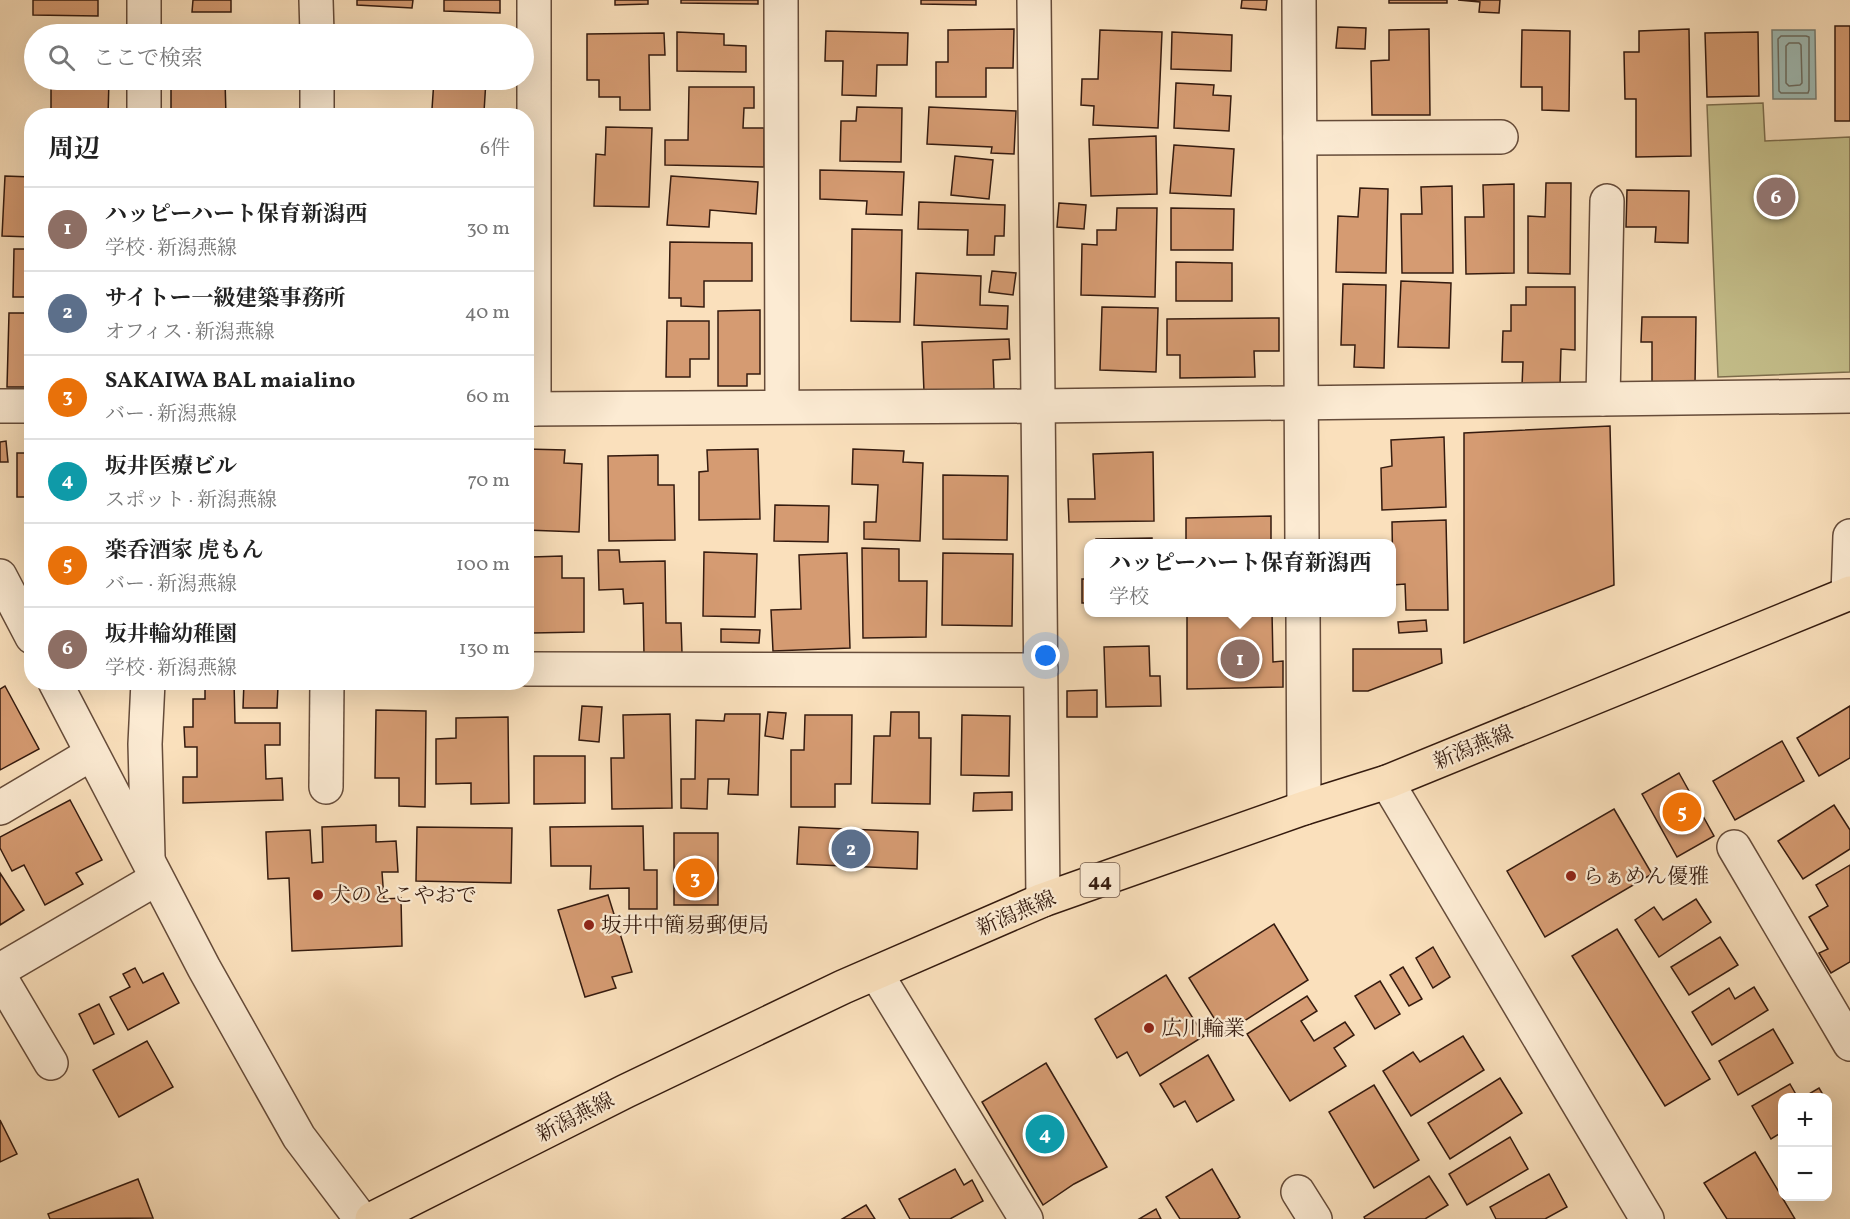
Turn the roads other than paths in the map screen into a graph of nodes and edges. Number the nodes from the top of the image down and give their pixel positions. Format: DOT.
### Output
graph roads {
  1 [pos="144,0"];
  2 [pos="316,0"];
  3 [pos="534,0"];
  4 [pos="781,0"];
  5 [pos="1034,0"];
  6 [pos="1299,0"];
  7 [pos="144,24"];
  8 [pos="317,24"];
  9 [pos="534,24"];
  10 [pos="144,90"];
  11 [pos="317,90"];
  12 [pos="533,90"];
  13 [pos="144,108"];
  14 [pos="318,108"];
  15 [pos="533,108"];
  16 [pos="1501,137"];
  17 [pos="1300,138"];
  18 [pos="1607,201"];
  19 [pos="1850,396"];
  20 [pos="1603,399"];
  21 [pos="1302,403"];
  22 [pos="0,406"];
  23 [pos="24,406"];
  24 [pos="782,406"];
  25 [pos="1038,406"];
  26 [pos="534,409"];
  27 [pos="1850,536"];
  28 [pos="1302,539"];
  29 [pos="0,576"];
  30 [pos="1849,594"];
  31 [pos="1303,617"];
  32 [pos="24,622"];
  33 [pos="534,669"];
  34 [pos="1041,670"];
  35 [pos="59,690"];
  36 [pos="148,690"];
  37 [pos="327,690"];
  38 [pos="92,754"];
  39 [pos="1387,782"];
  40 [pos="326,787"];
  41 [pos="0,807"];
  42 [pos="1304,808"];
  43 [pos="1734,847"];
  44 [pos="152,871"];
  45 [pos="1043,900"];
  46 [pos="0,970"];
  47 [pos="876,973"];
  48 [pos="0,978"];
  49 [pos="1850,1044"];
  50 [pos="51,1063"];
  51 [pos="1299,1192"];
  52 [pos="361,1219"];
  53 [pos="372,1219"];
  54 [pos="1026,1219"];
  55 [pos="1315,1219"];
  56 [pos="1647,1219"];
  1 -- 7 [label="street"];
  2 -- 8 [label="street"];
  3 -- 9 [label="street"];
  4 -- 24 [label="street"];
  5 -- 25 [label="street"];
  6 -- 17 [label="street"];
  10 -- 13 [label="street"];
  11 -- 14 [label="street"];
  12 -- 15 [label="street"];
  16 -- 17 [label="street"];
  17 -- 21 [label="street"];
  18 -- 20 [label="street"];
  19 -- 20 [label="street"];
  20 -- 21 [label="street"];
  21 -- 25 [label="street"];
  21 -- 28 [label="street"];
  22 -- 23 [label="street"];
  24 -- 25 [label="street"];
  24 -- 26 [label="street"];
  25 -- 34 [label="street"];
  27 -- 30 [label="street"];
  29 -- 32 [label="street"];
  30 -- 39 [label="main road, 新潟燕線 / 44"];
  31 -- 42 [label="street"];
  33 -- 34 [label="street"];
  34 -- 45 [label="street"];
  35 -- 38 [label="street"];
  36 -- 44 [label="street"];
  37 -- 40 [label="street"];
  38 -- 41 [label="street"];
  38 -- 44 [label="street"];
  39 -- 42 [label="main road, 新潟燕線 / 44"];
  39 -- 56 [label="street"];
  42 -- 45 [label="main road, 新潟燕線 / 44"];
  43 -- 49 [label="street"];
  44 -- 46 [label="street"];
  44 -- 52 [label="street"];
  45 -- 47 [label="main road, 新潟燕線 / 44"];
  47 -- 53 [label="main road, 新潟燕線 / 44"];
  47 -- 54 [label="street"];
  48 -- 50 [label="street"];
  51 -- 55 [label="street"];
}
